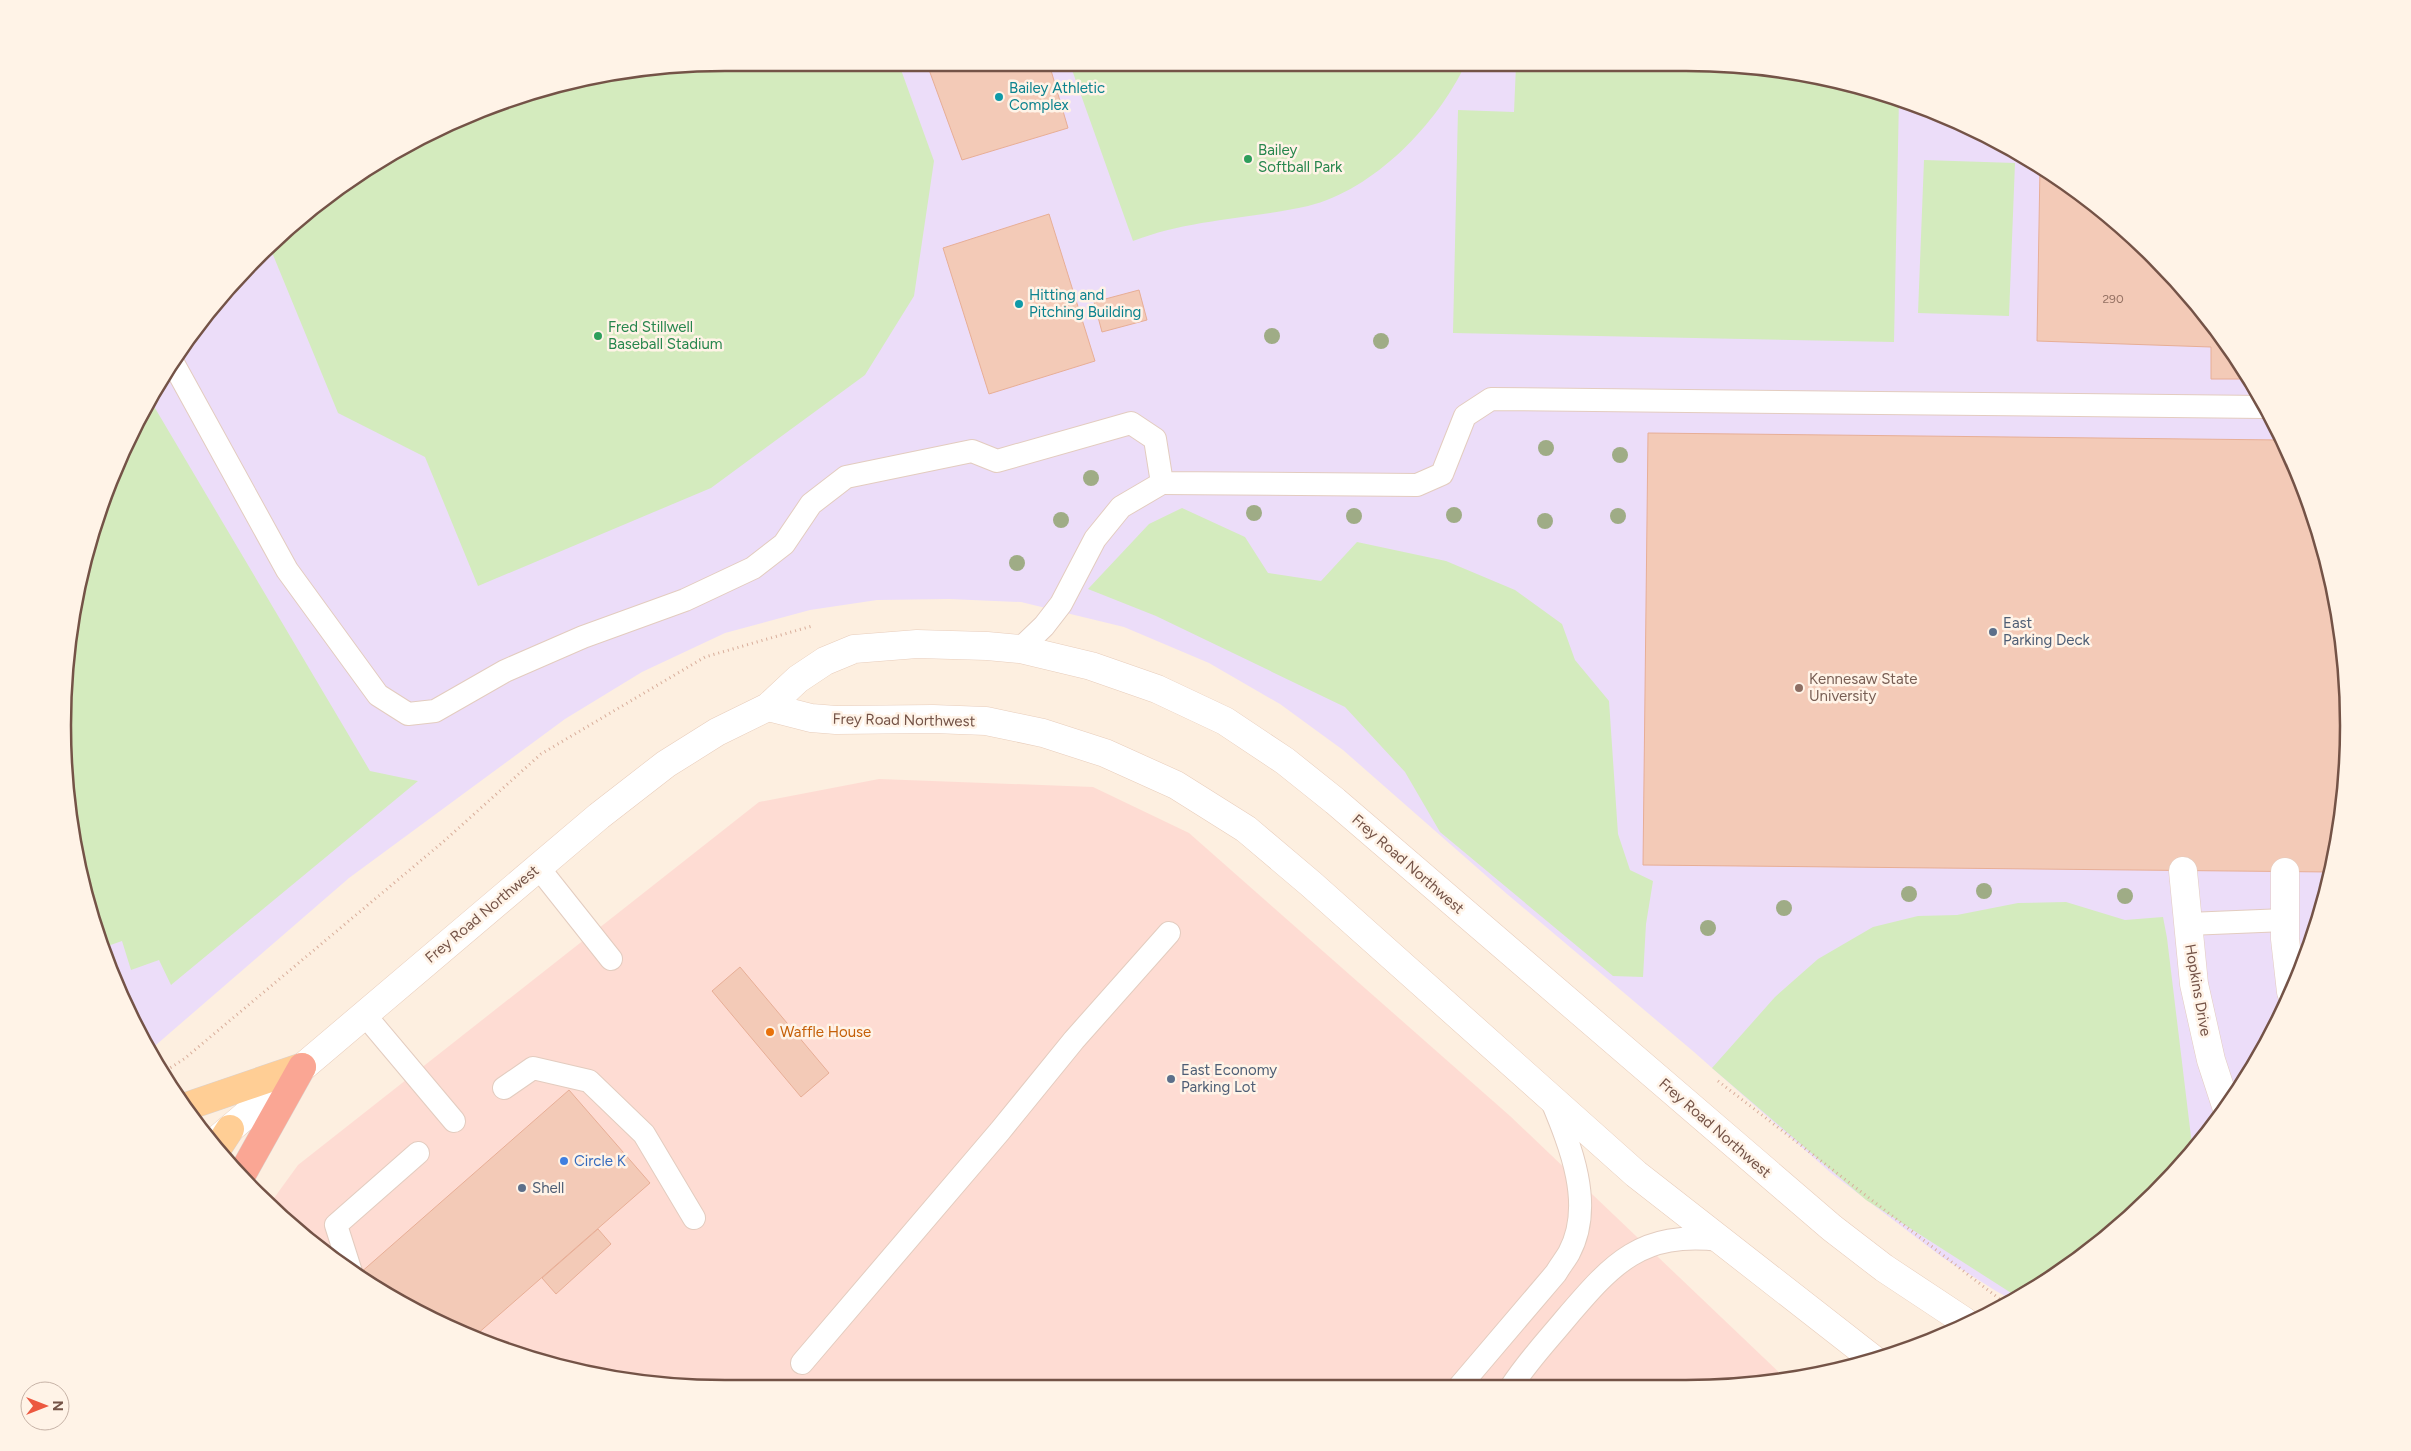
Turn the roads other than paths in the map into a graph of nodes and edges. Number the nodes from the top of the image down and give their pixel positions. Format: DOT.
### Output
graph roads {
  1 [pos="177,370"];
  2 [pos="2257,407"];
  3 [pos="1162,483"];
  4 [pos="1020,649"];
  5 [pos="768,707"];
  6 [pos="538,867"];
  7 [pos="2183,871"];
  8 [pos="2285,872"];
  9 [pos="2285,920"];
  10 [pos="2188,924"];
  11 [pos="1169,933"];
  12 [pos="611,959"];
  13 [pos="2290,975"];
  14 [pos="364,1014"];
  15 [pos="302,1067"];
  16 [pos="504,1088"];
  17 [pos="2223,1097"];
  18 [pos="1551,1099"];
  19 [pos="193,1105"];
  20 [pos="454,1121"];
  21 [pos="220,1140"];
  22 [pos="418,1153"];
  23 [pos="244,1168"];
  24 [pos="694,1218"];
  25 [pos="1720,1240"];
  26 [pos="347,1259"];
  27 [pos="1960,1319"];
  28 [pos="1866,1354"];
  29 [pos="802,1363"];
  30 [pos="1465,1380"];
  31 [pos="1516,1380"];
  1 -- 3 [label="lane"];
  2 -- 3 [label="lane"];
  3 -- 4 [label="lane"];
  4 -- 5 [label="main road, Frey Road Northwest"];
  4 -- 27 [label="main road, Frey Road Northwest"];
  5 -- 6 [label="main road, Frey Road Northwest"];
  5 -- 18 [label="main road, Frey Road Northwest"];
  6 -- 12 [label="lane"];
  6 -- 14 [label="main road, Frey Road Northwest"];
  7 -- 10 [label="main road, Hopkins Drive"];
  8 -- 9 [label="main road"];
  9 -- 10 [label="lane"];
  9 -- 13 [label="main road"];
  10 -- 17 [label="main road, Hopkins Drive"];
  11 -- 29 [label="lane"];
  14 -- 15 [label="main road, Frey Road Northwest"];
  14 -- 20 [label="lane"];
  15 -- 19 [label="main road"];
  15 -- 21 [label="main road, Frey Road Northwest"];
  15 -- 23 [label="highway"];
  16 -- 24 [label="lane"];
  18 -- 25 [label="main road, Frey Road Northwest"];
  18 -- 30 [label="lane"];
  22 -- 26 [label="lane"];
  25 -- 28 [label="main road, Frey Road Northwest"];
  25 -- 31 [label="lane"];
}
